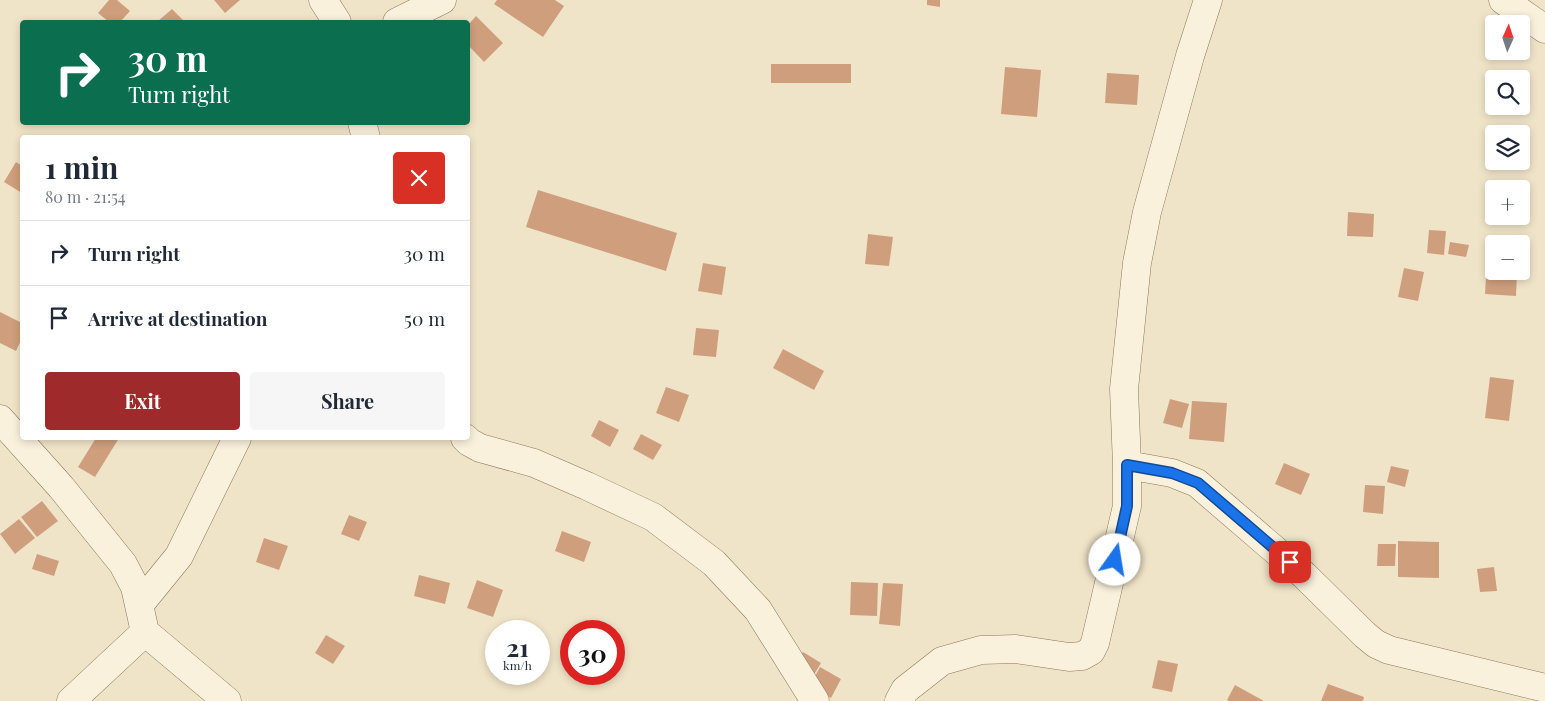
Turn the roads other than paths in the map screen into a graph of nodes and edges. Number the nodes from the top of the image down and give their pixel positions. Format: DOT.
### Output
graph roads {
  1 [pos="323,0"];
  2 [pos="442,0"];
  3 [pos="1208,0"];
  4 [pos="1503,0"];
  5 [pos="336,20"];
  6 [pos="401,20"];
  7 [pos="1545,29"];
  8 [pos="0,419"];
  9 [pos="236,440"];
  10 [pos="467,440"];
  11 [pos="1127,465"];
  12 [pos="140,604"];
  13 [pos="145,632"];
  14 [pos="1545,688"];
  15 [pos="71,701"];
  16 [pos="227,701"];
  17 [pos="815,701"];
  18 [pos="899,701"];
  1 -- 5 [label="street"];
  2 -- 6 [label="street"];
  3 -- 11 [label="street"];
  4 -- 7 [label="street"];
  8 -- 12 [label="street"];
  9 -- 12 [label="street"];
  10 -- 17 [label="street"];
  11 -- 14 [label="street"];
  11 -- 18 [label="street"];
  12 -- 13 [label="street"];
  13 -- 15 [label="street"];
  13 -- 16 [label="street"];
}
